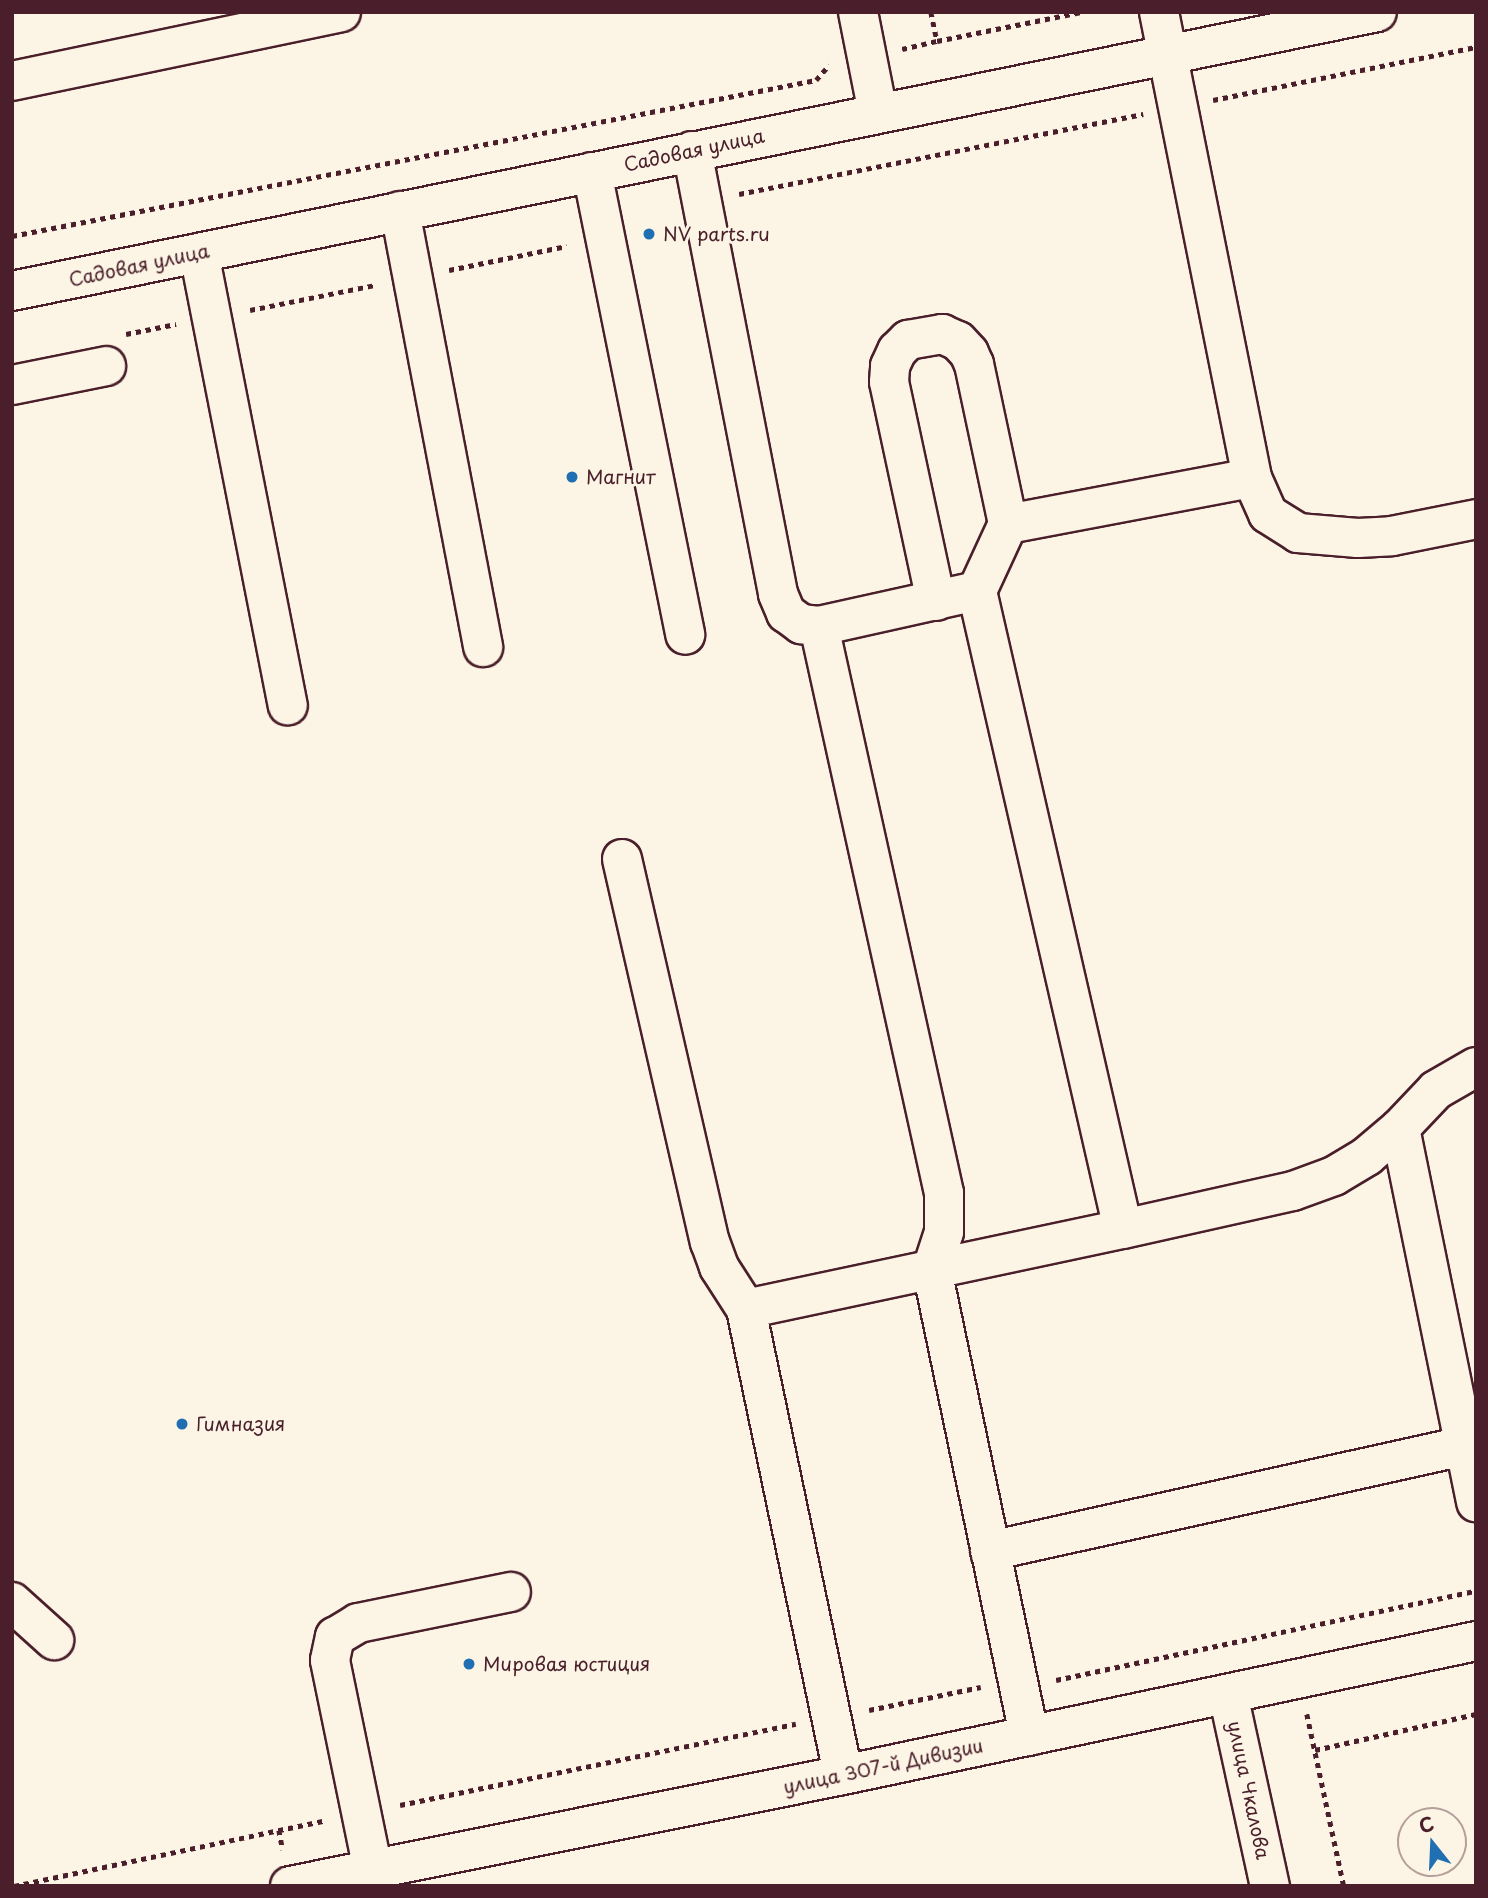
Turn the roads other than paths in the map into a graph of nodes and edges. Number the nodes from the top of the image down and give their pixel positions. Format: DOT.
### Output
graph roads {
  1 [pos="341,12"];
  2 [pos="858,12"];
  3 [pos="1159,12"];
  4 [pos="1377,12"];
  5 [pos="1306,19"];
  6 [pos="1168,54"];
  7 [pos="12,81"];
  8 [pos="878,113"];
  9 [pos="692,150"];
  10 [pos="593,172"];
  11 [pos="400,211"];
  12 [pos="199,253"];
  13 [pos="12,291"];
  14 [pos="112,351"];
  15 [pos="12,385"];
  16 [pos="1252,478"];
  17 [pos="1476,519"];
  18 [pos="1008,524"];
  19 [pos="976,591"];
  20 [pos="936,601"];
  21 [pos="819,626"];
  22 [pos="685,635"];
  23 [pos="483,647"];
  24 [pos="288,705"];
  25 [pos="622,859"];
  26 [pos="1476,1067"];
  27 [pos="1400,1128"];
  28 [pos="1123,1229"];
  29 [pos="932,1270"];
  30 [pos="746,1310"];
  31 [pos="1464,1446"];
  32 [pos="1476,1502"];
  33 [pos="990,1551"];
  34 [pos="511,1592"];
  35 [pos="12,1602"];
  36 [pos="54,1640"];
  37 [pos="1476,1641"];
  38 [pos="1228,1694"];
  39 [pos="1030,1736"];
  40 [pos="843,1775"];
  41 [pos="373,1870"];
  42 [pos="290,1886"];
  43 [pos="1270,1886"];
  1 -- 7 [label="street"];
  2 -- 8 [label="street"];
  3 -- 6 [label="street"];
  4 -- 5 [label="street, Садовая улица"];
  5 -- 6 [label="street, Садовая улица"];
  6 -- 8 [label="street, Садовая улица"];
  6 -- 16 [label="street"];
  8 -- 9 [label="street, Садовая улица"];
  9 -- 10 [label="street, Садовая улица"];
  9 -- 21 [label="street"];
  10 -- 11 [label="street, Садовая улица"];
  10 -- 22 [label="street"];
  11 -- 12 [label="street, Садовая улица"];
  11 -- 23 [label="street"];
  12 -- 13 [label="street, Садовая улица"];
  12 -- 24 [label="street"];
  14 -- 15 [label="street"];
  16 -- 17 [label="street"];
  16 -- 18 [label="street"];
  18 -- 19 [label="street"];
  18 -- 20 [label="street"];
  19 -- 20 [label="street"];
  19 -- 28 [label="street"];
  20 -- 21 [label="street"];
  21 -- 29 [label="street"];
  25 -- 30 [label="street"];
  26 -- 27 [label="street"];
  27 -- 28 [label="street"];
  27 -- 31 [label="street"];
  28 -- 29 [label="street"];
  29 -- 30 [label="street"];
  29 -- 33 [label="street"];
  30 -- 40 [label="street"];
  31 -- 32 [label="street"];
  31 -- 33 [label="street"];
  33 -- 39 [label="street"];
  34 -- 41 [label="street"];
  35 -- 36 [label="street"];
  37 -- 38 [label="street, улица 307-й Дивизии"];
  38 -- 39 [label="street, улица 307-й Дивизии"];
  38 -- 43 [label="street, улица Чкалова"];
  39 -- 40 [label="street, улица 307-й Дивизии"];
  40 -- 41 [label="street, улица 307-й Дивизии"];
  41 -- 42 [label="street, улица 307-й Дивизии"];
}
